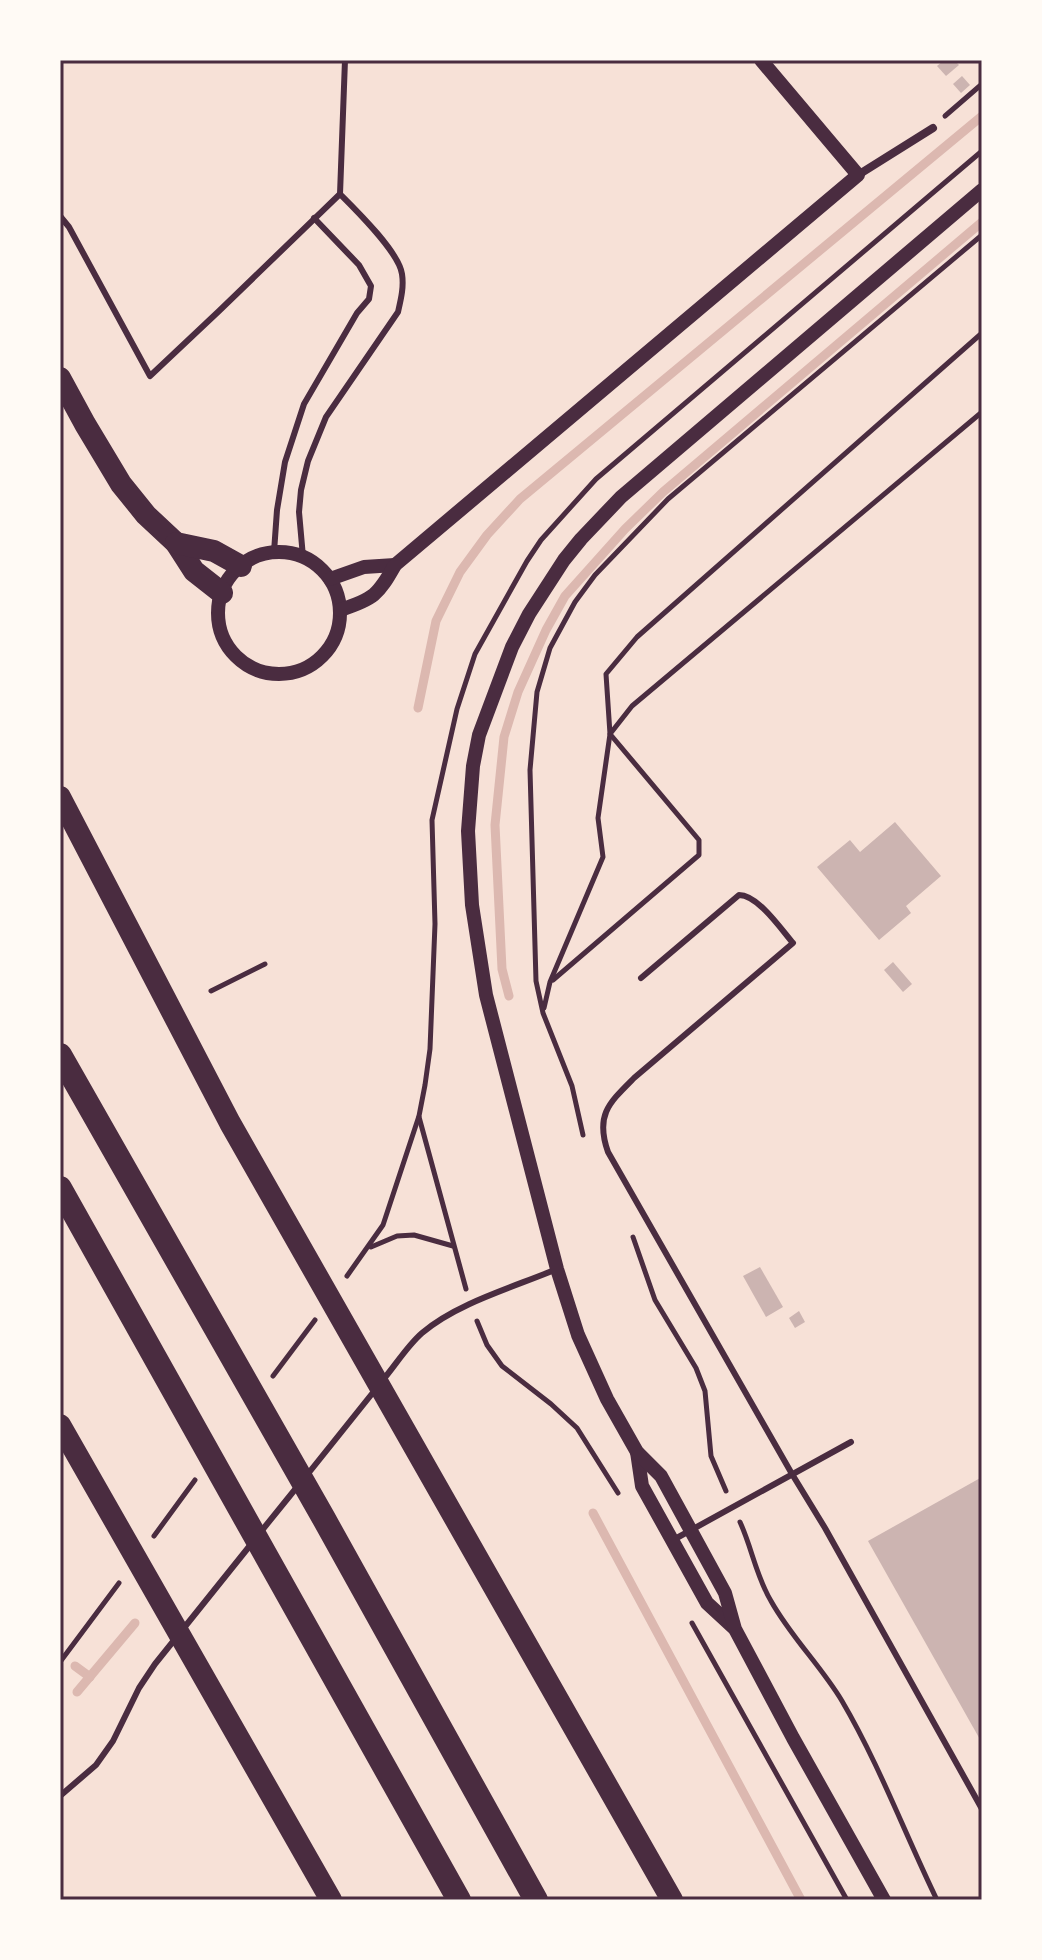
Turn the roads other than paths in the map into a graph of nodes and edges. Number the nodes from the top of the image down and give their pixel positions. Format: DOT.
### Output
graph roads {
  1 [pos="345,60"];
  2 [pos="761,60"];
  3 [pos="933,128"];
  4 [pos="858,175"];
  5 [pos="982,190"];
  6 [pos="340,194"];
  7 [pos="60,216"];
  8 [pos="314,218"];
  9 [pos="60,378"];
  10 [pos="176,543"];
  11 [pos="274,552"];
  12 [pos="303,557"];
  13 [pos="395,565"];
  14 [pos="241,566"];
  15 [pos="330,579"];
  16 [pos="222,593"];
  17 [pos="340,610"];
  18 [pos="60,797"];
  19 [pos="641,978"];
  20 [pos="60,1055"];
  21 [pos="60,1188"];
  22 [pos="557,1269"];
  23 [pos="60,1425"];
  24 [pos="851,1442"];
  25 [pos="637,1452"];
  26 [pos="792,1474"];
  27 [pos="691,1530"];
  28 [pos="673,1540"];
  29 [pos="735,1629"];
  30 [pos="60,1796"];
  31 [pos="982,1809"];
  32 [pos="331,1900"];
  33 [pos="459,1900"];
  34 [pos="536,1900"];
  35 [pos="672,1900"];
  36 [pos="884,1900"];
  1 -- 6 [label="lane"];
  2 -- 4 [label="street"];
  3 -- 4 [label="street"];
  4 -- 13 [label="street"];
  5 -- 22 [label="street"];
  6 -- 8 [label="lane"];
  6 -- 12 [label="lane"];
  7 -- 8 [label="lane"];
  8 -- 11 [label="lane"];
  9 -- 10 [label="highway"];
  10 -- 14 [label="highway"];
  10 -- 16 [label="highway"];
  11 -- 12 [label="street"];
  11 -- 14 [label="street"];
  12 -- 15 [label="street"];
  13 -- 15 [label="street"];
  13 -- 17 [label="street"];
  14 -- 16 [label="street"];
  15 -- 17 [label="street"];
  16 -- 17 [label="street"];
  18 -- 35 [label="highway"];
  19 -- 26 [label="lane"];
  20 -- 34 [label="highway"];
  21 -- 33 [label="highway"];
  22 -- 25 [label="street"];
  22 -- 30 [label="lane"];
  23 -- 32 [label="highway"];
  24 -- 26 [label="lane"];
  25 -- 27 [label="street"];
  25 -- 28 [label="street"];
  26 -- 27 [label="lane"];
  26 -- 31 [label="lane"];
  27 -- 28 [label="lane"];
  27 -- 29 [label="street"];
  28 -- 29 [label="street"];
  29 -- 36 [label="street"];
}
